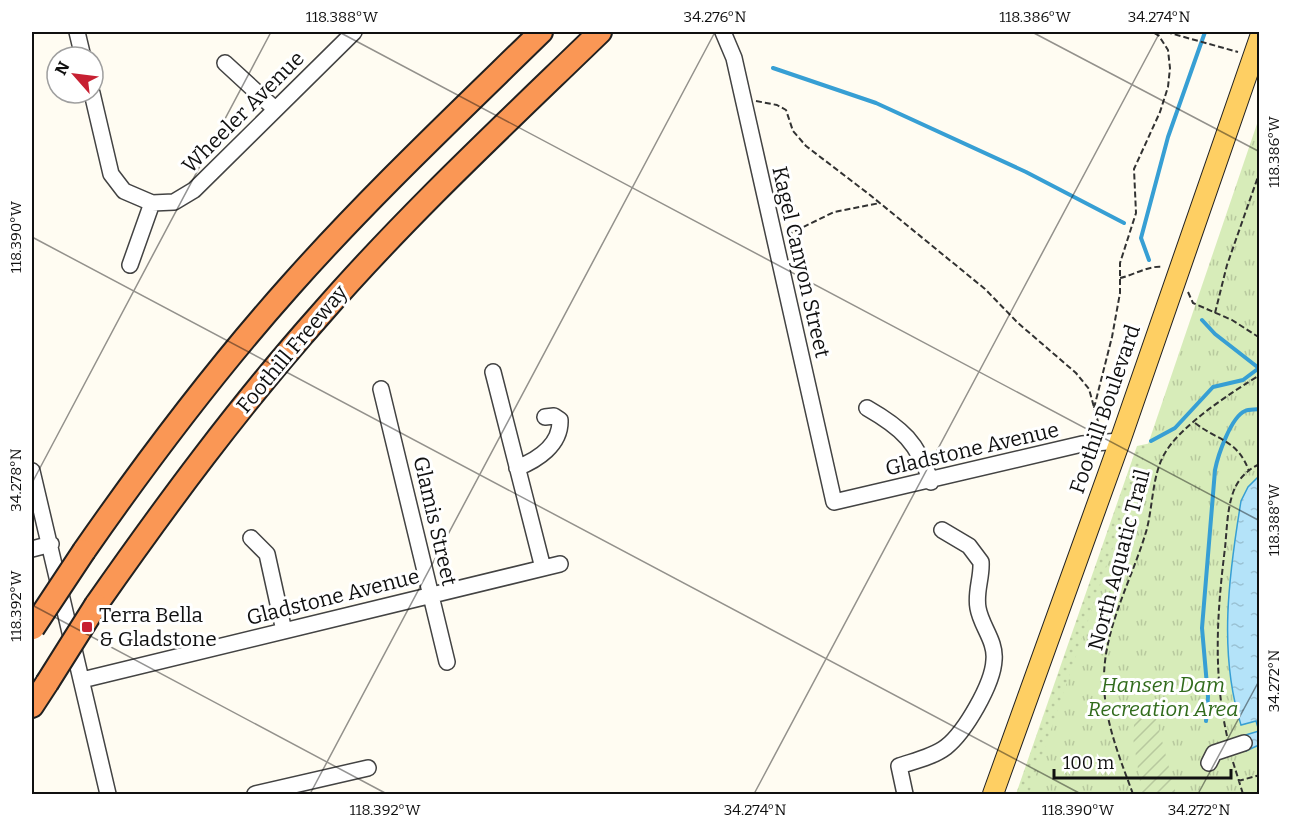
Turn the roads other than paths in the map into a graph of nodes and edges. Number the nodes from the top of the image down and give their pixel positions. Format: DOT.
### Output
graph roads {
  1 [pos="354,32"];
  2 [pos="541,32"];
  3 [pos="600,32"];
  4 [pos="723,32"];
  5 [pos="1260,37"];
  6 [pos="225,63"];
  7 [pos="95,105"];
  8 [pos="275,109"];
  9 [pos="152,203"];
  10 [pos="130,265"];
  11 [pos="492,372"];
  12 [pos="381,389"];
  13 [pos="867,408"];
  14 [pos="545,417"];
  15 [pos="1120,441"];
  16 [pos="517,468"];
  17 [pos="32,471"];
  18 [pos="931,482"];
  19 [pos="834,502"];
  20 [pos="942,530"];
  21 [pos="252,538"];
  22 [pos="51,544"];
  23 [pos="32,549"];
  24 [pos="560,564"];
  25 [pos="543,568"];
  26 [pos="431,595"];
  27 [pos="32,629"];
  28 [pos="284,631"];
  29 [pos="447,662"];
  30 [pos="82,680"];
  31 [pos="32,706"];
  32 [pos="1237,745"];
  33 [pos="1209,763"];
  34 [pos="368,768"];
  35 [pos="108,795"];
  36 [pos="255,795"];
  37 [pos="905,795"];
  38 [pos="993,795"];
  1 -- 8 [label="street, Wheeler Avenue"];
  2 -- 27 [label="highway, Foothill Freeway, bridge"];
  3 -- 31 [label="highway, Foothill Freeway, bridge"];
  4 -- 19 [label="street, Kagel Canyon Street"];
  5 -- 15 [label="main road, Foothill Boulevard"];
  6 -- 8 [label="street"];
  7 -- 9 [label="street"];
  8 -- 9 [label="street, Wheeler Avenue"];
  9 -- 10 [label="street"];
  11 -- 16 [label="street"];
  12 -- 26 [label="street, Glamis Street"];
  13 -- 18 [label="street"];
  14 -- 16 [label="street"];
  15 -- 18 [label="street, Gladstone Avenue"];
  15 -- 38 [label="main road, Foothill Boulevard"];
  16 -- 25 [label="street"];
  17 -- 22 [label="street"];
  18 -- 19 [label="street, Gladstone Avenue"];
  20 -- 37 [label="street"];
  21 -- 28 [label="street"];
  22 -- 23 [label="street"];
  22 -- 30 [label="street"];
  24 -- 25 [label="street, Gladstone Avenue"];
  25 -- 26 [label="street, Gladstone Avenue"];
  26 -- 28 [label="street, Gladstone Avenue"];
  26 -- 29 [label="street, Glamis Street"];
  28 -- 30 [label="street, Gladstone Avenue"];
  30 -- 35 [label="street"];
  32 -- 33 [label="street"];
  34 -- 36 [label="street"];
}
